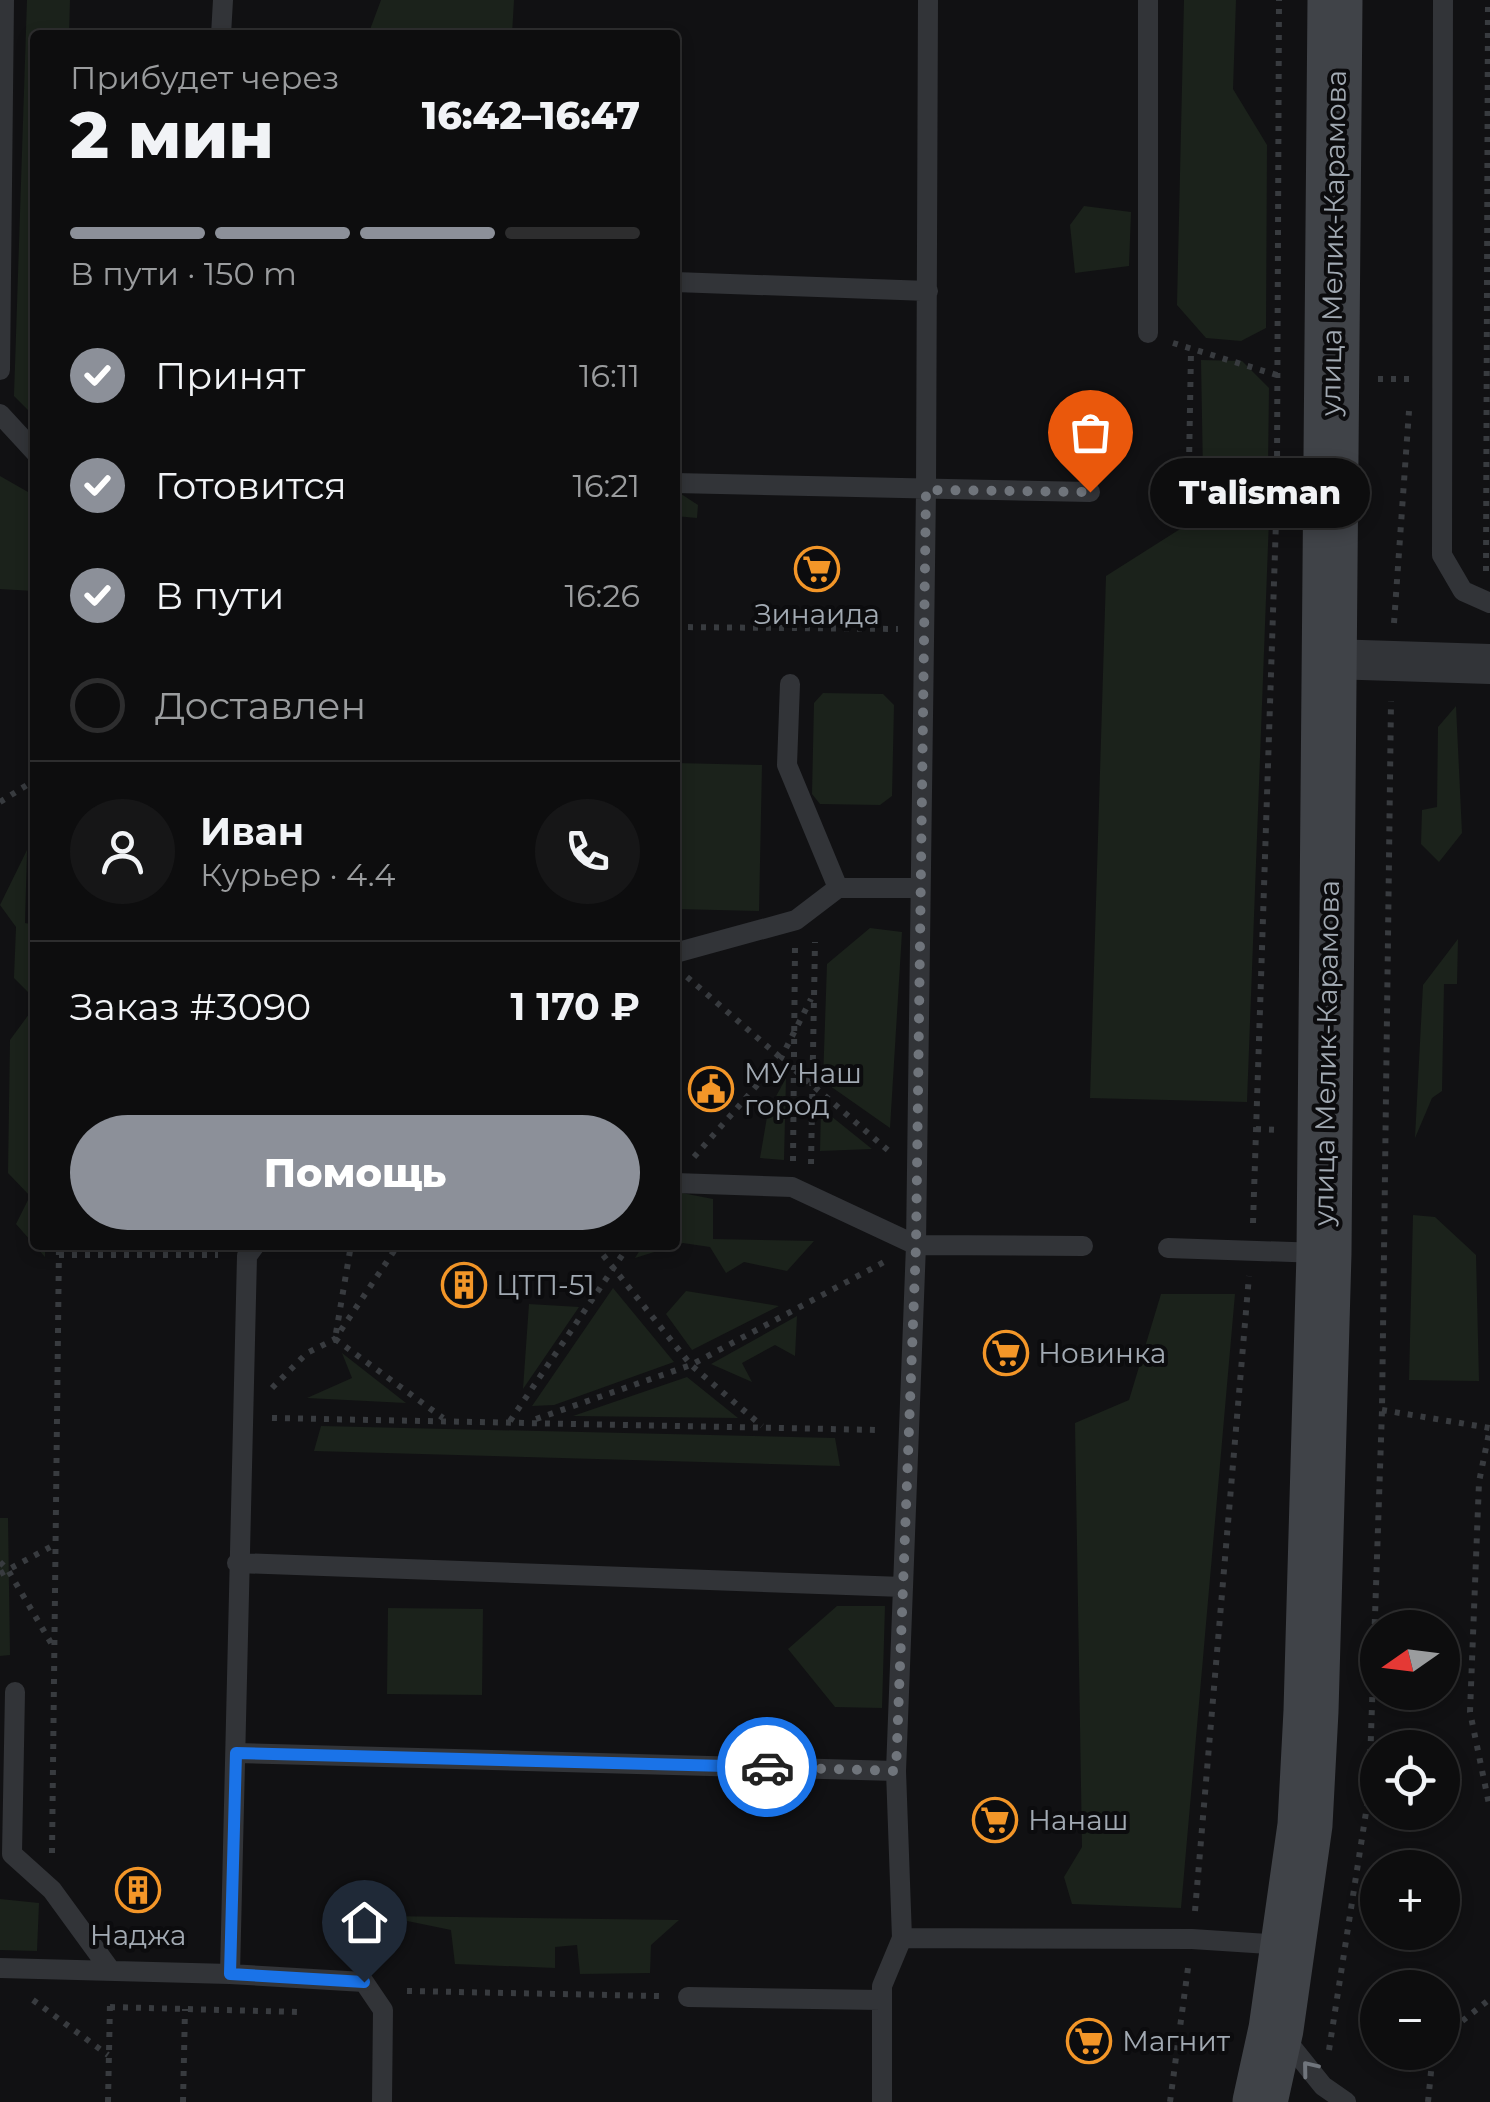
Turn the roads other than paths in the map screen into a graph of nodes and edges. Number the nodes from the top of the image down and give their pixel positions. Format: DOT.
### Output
graph roads {
  1 [pos="4,0"];
  2 [pos="223,0"];
  3 [pos="928,0"];
  4 [pos="1148,0"];
  5 [pos="1336,0"];
  6 [pos="1443,0"];
  7 [pos="222,30"];
  8 [pos="0,276"];
  9 [pos="680,282"];
  10 [pos="928,291"];
  11 [pos="1148,333"];
  12 [pos="0,370"];
  13 [pos="0,414"];
  14 [pos="30,447"];
  15 [pos="680,483"];
  16 [pos="926,490"];
  17 [pos="1090,492"];
  18 [pos="1179,494"];
  19 [pos="1331,496"];
  20 [pos="1490,603"];
  21 [pos="1330,659"];
  22 [pos="1490,664"];
  23 [pos="790,684"];
  24 [pos="838,888"];
  25 [pos="920,888"];
  26 [pos="680,952"];
  27 [pos="680,1182"];
  28 [pos="916,1245"];
  29 [pos="1083,1246"];
  30 [pos="1168,1248"];
  31 [pos="251,1251"];
  32 [pos="1324,1253"];
  33 [pos="238,1562"];
  34 [pos="903,1588"];
  35 [pos="15,1692"];
  36 [pos="236,1753"];
  37 [pos="896,1771"];
  38 [pos="902,1938"];
  39 [pos="1288,1945"];
  40 [pos="0,1968"];
  41 [pos="111,1971"];
  42 [pos="230,1974"];
  43 [pos="688,1996"];
  44 [pos="881,2000"];
  45 [pos="1276,2028"];
  46 [pos="382,2102"];
  47 [pos="882,2102"];
  48 [pos="1260,2102"];
  49 [pos="1346,2102"];
  1 -- 8 [label="lane"];
  2 -- 7 [label="lane"];
  3 -- 10 [label="lane"];
  4 -- 11 [label="lane"];
  5 -- 19 [label="main road, улица Мелик-Карамова"];
  6 -- 20 [label="lane"];
  8 -- 12 [label="lane"];
  9 -- 10 [label="lane"];
  10 -- 16 [label="lane"];
  13 -- 14 [label="lane"];
  15 -- 16 [label="lane"];
  16 -- 17 [label="lane"];
  16 -- 25 [label="lane"];
  18 -- 19 [label="lane"];
  19 -- 21 [label="main road, улица Мелик-Карамова"];
  21 -- 22 [label="street"];
  21 -- 32 [label="main road, улица Мелик-Карамова"];
  23 -- 24 [label="lane"];
  24 -- 25 [label="lane"];
  24 -- 26 [label="lane"];
  25 -- 28 [label="lane"];
  27 -- 28 [label="lane"];
  28 -- 29 [label="lane"];
  28 -- 34 [label="lane"];
  30 -- 32 [label="lane"];
  31 -- 33 [label="lane"];
  32 -- 39 [label="main road, улица Мелик-Карамова"];
  33 -- 34 [label="lane"];
  33 -- 36 [label="lane"];
  34 -- 37 [label="lane"];
  35 -- 41 [label="lane"];
  36 -- 37 [label="lane"];
  36 -- 42 [label="lane"];
  37 -- 38 [label="lane"];
  38 -- 39 [label="lane"];
  38 -- 44 [label="lane"];
  39 -- 45 [label="main road, улица Мелик-Карамова"];
  40 -- 41 [label="lane"];
  41 -- 42 [label="lane"];
  42 -- 46 [label="lane"];
  43 -- 44 [label="lane"];
  44 -- 47 [label="lane"];
  45 -- 48 [label="main road, улица Мелик-Карамова"];
  49 -- 45 [label="lane, one-way"];
}
